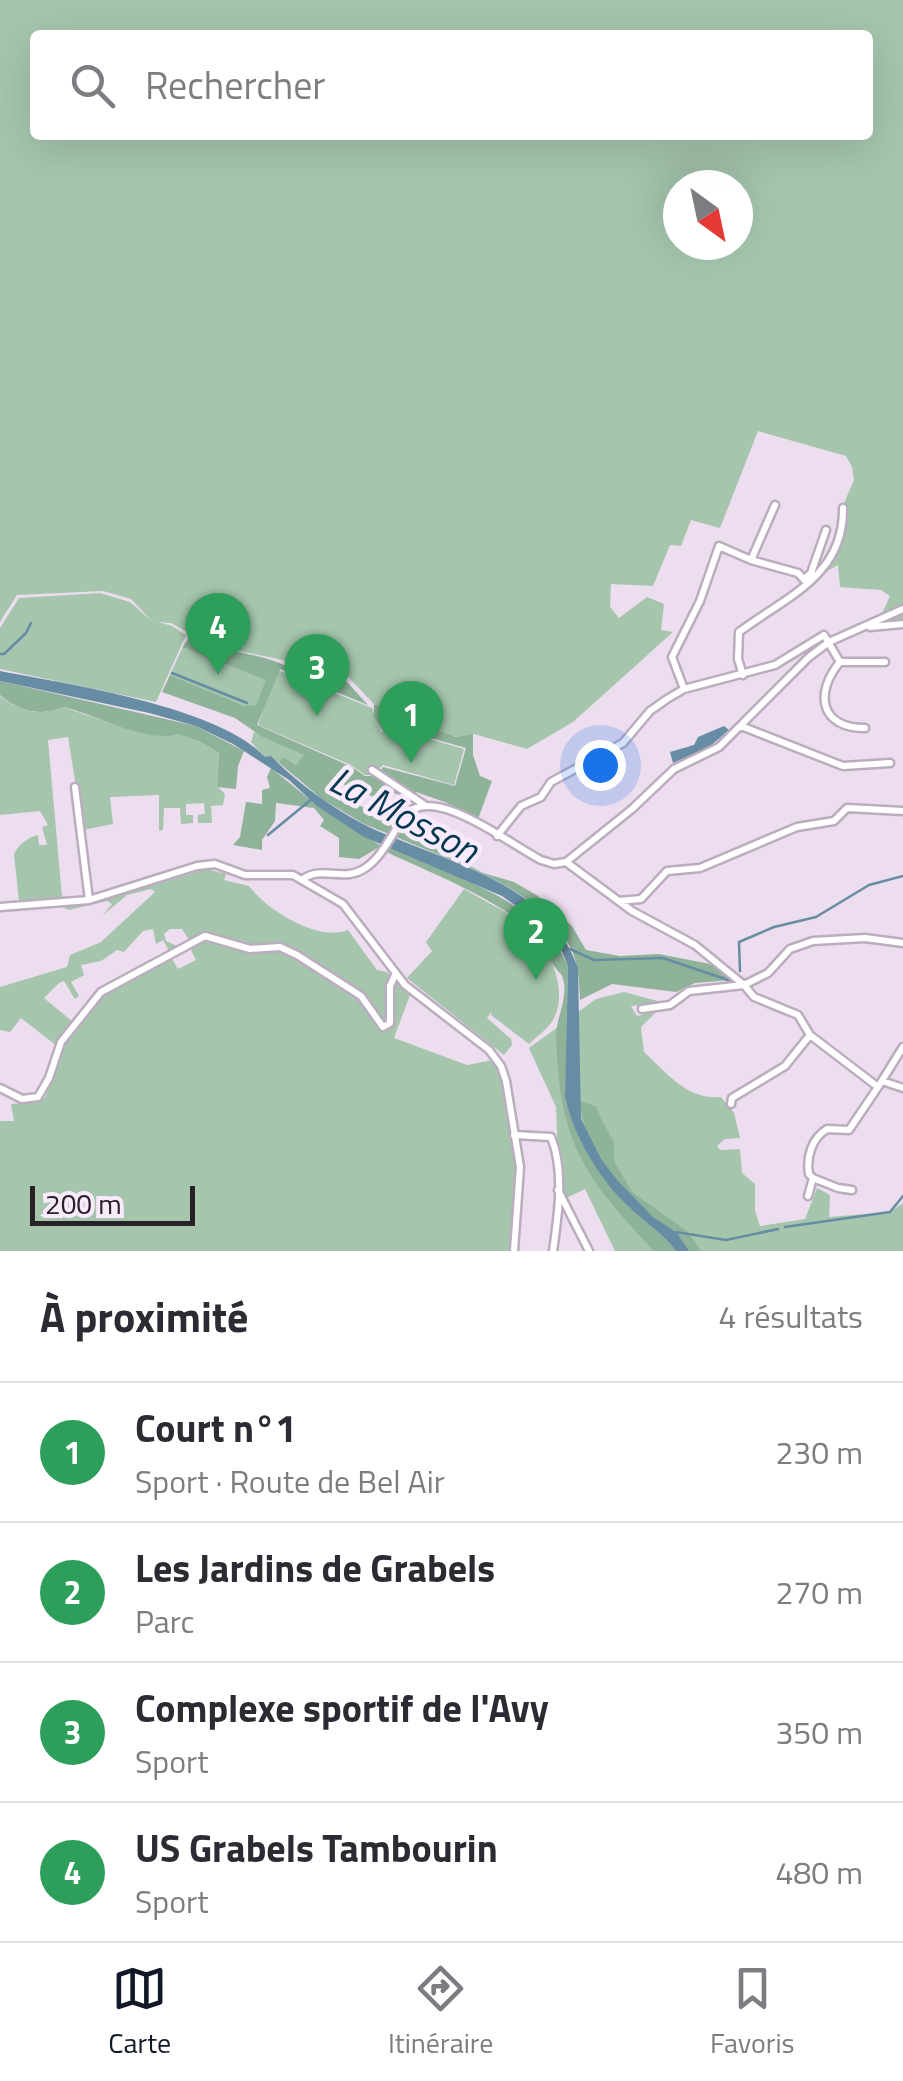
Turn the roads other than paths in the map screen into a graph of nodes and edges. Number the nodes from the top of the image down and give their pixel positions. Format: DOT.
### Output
graph roads {
  1 [pos="775,505"];
  2 [pos="843,508"];
  3 [pos="826,530"];
  4 [pos="750,560"];
  5 [pos="806,581"];
  6 [pos="903,609"];
  7 [pos="903,624"];
  8 [pos="863,626"];
  9 [pos="828,642"];
  10 [pos="840,662"];
  11 [pos="884,662"];
  12 [pos="743,675"];
  13 [pos="684,689"];
  14 [pos="741,726"];
  15 [pos="865,728"];
  16 [pos="890,764"];
  17 [pos="372,770"];
  18 [pos="75,787"];
  19 [pos="420,805"];
  20 [pos="903,811"];
  21 [pos="497,836"];
  22 [pos="566,862"];
  23 [pos="303,879"];
  24 [pos="88,900"];
  25 [pos="619,901"];
  26 [pos="0,907"];
  27 [pos="903,943"];
  28 [pos="395,975"];
  29 [pos="744,985"];
  30 [pos="642,1009"];
  31 [pos="810,1035"];
  32 [pos="903,1047"];
  33 [pos="880,1084"];
  34 [pos="903,1088"];
  35 [pos="3,1089"];
  36 [pos="730,1104"];
  37 [pos="514,1135"];
  38 [pos="813,1178"];
  39 [pos="557,1188"];
  40 [pos="852,1190"];
  41 [pos="808,1196"];
  42 [pos="514,1251"];
  43 [pos="553,1251"];
  44 [pos="589,1251"];
  1 -- 4 [label="street"];
  2 -- 5 [label="street"];
  3 -- 5 [label="street"];
  4 -- 5 [label="street"];
  4 -- 13 [label="street"];
  5 -- 12 [label="street"];
  6 -- 8 [label="street"];
  7 -- 8 [label="street"];
  8 -- 9 [label="street"];
  9 -- 10 [label="street"];
  9 -- 12 [label="street"];
  9 -- 14 [label="street"];
  10 -- 11 [label="street"];
  10 -- 15 [label="street"];
  12 -- 13 [label="street"];
  13 -- 21 [label="street"];
  14 -- 16 [label="street"];
  14 -- 22 [label="street"];
  17 -- 19 [label="street"];
  18 -- 24 [label="street"];
  19 -- 21 [label="street"];
  19 -- 23 [label="street"];
  20 -- 25 [label="street"];
  21 -- 22 [label="street"];
  22 -- 25 [label="street"];
  23 -- 24 [label="street"];
  23 -- 28 [label="street"];
  24 -- 26 [label="street"];
  25 -- 29 [label="street"];
  27 -- 29 [label="street"];
  28 -- 35 [label="street"];
  28 -- 37 [label="street"];
  29 -- 30 [label="street"];
  29 -- 31 [label="street"];
  31 -- 33 [label="street"];
  31 -- 36 [label="street"];
  32 -- 33 [label="street"];
  33 -- 34 [label="street"];
  33 -- 38 [label="street"];
  37 -- 39 [label="street"];
  37 -- 42 [label="street"];
  38 -- 40 [label="street"];
  38 -- 41 [label="street"];
  39 -- 43 [label="street"];
  39 -- 44 [label="street"];
}
